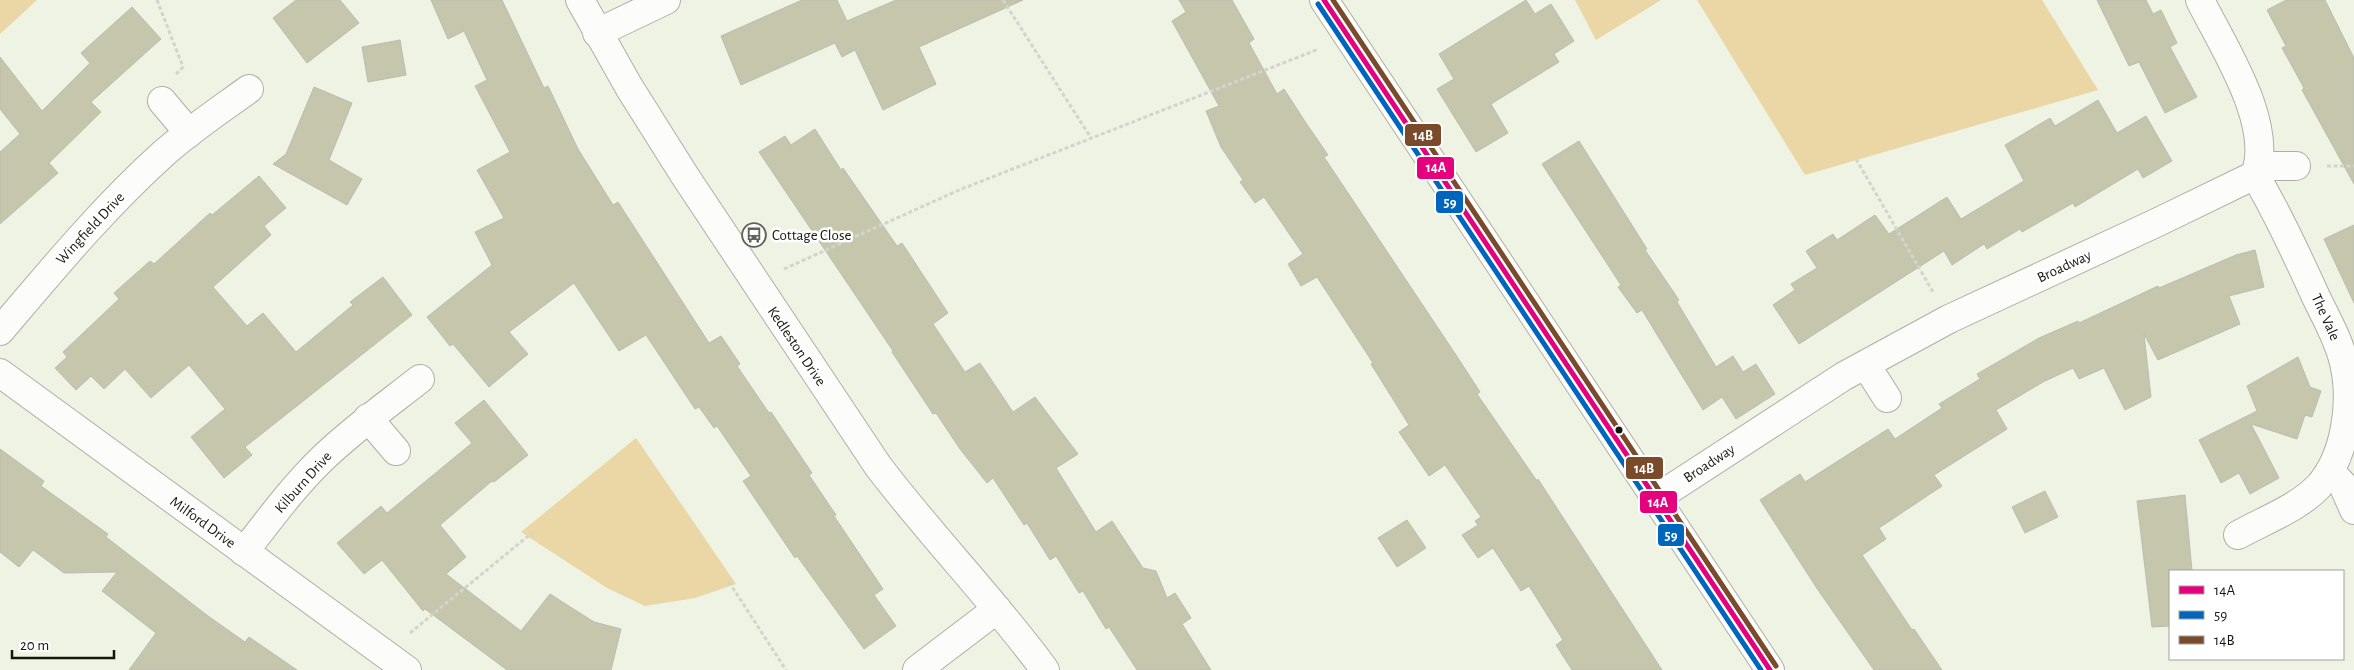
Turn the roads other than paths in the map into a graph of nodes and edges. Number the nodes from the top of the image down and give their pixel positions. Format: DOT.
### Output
graph roads {
  1 [pos="580,0"];
  2 [pos="666,0"];
  3 [pos="1324,0"];
  4 [pos="2200,0"];
  5 [pos="597,33"];
  6 [pos="249,89"];
  7 [pos="162,101"];
  8 [pos="189,133"];
  9 [pos="2296,166"];
  10 [pos="2256,170"];
  11 [pos="0,331"];
  12 [pos="1866,365"];
  13 [pos="0,373"];
  14 [pos="420,379"];
  15 [pos="1887,398"];
  16 [pos="368,418"];
  17 [pos="396,451"];
  18 [pos="2330,471"];
  19 [pos="1655,498"];
  20 [pos="2354,510"];
  21 [pos="2238,535"];
  22 [pos="244,552"];
  23 [pos="997,609"];
  24 [pos="406,670"];
  25 [pos="917,670"];
  26 [pos="1045,670"];
  27 [pos="1770,670"];
  1 -- 5 [label="street, Kedleston Drive"];
  2 -- 5 [label="street"];
  3 -- 19 [label="street"];
  4 -- 10 [label="street"];
  5 -- 23 [label="street, Kedleston Drive"];
  6 -- 8 [label="street, Wingfield Drive"];
  7 -- 8 [label="street"];
  8 -- 11 [label="street, Wingfield Drive"];
  9 -- 10 [label="street, Broadway"];
  10 -- 12 [label="street, Broadway"];
  10 -- 18 [label="street, The Vale"];
  12 -- 15 [label="street"];
  12 -- 19 [label="street, Broadway"];
  13 -- 22 [label="street, Milford Drive"];
  14 -- 16 [label="street, Kilburn Drive"];
  16 -- 17 [label="street"];
  16 -- 22 [label="street, Kilburn Drive"];
  18 -- 20 [label="street"];
  18 -- 21 [label="street, The Vale"];
  19 -- 27 [label="street"];
  22 -- 24 [label="street, Milford Drive"];
  23 -- 25 [label="street"];
  23 -- 26 [label="street, Kedleston Drive"];
}
